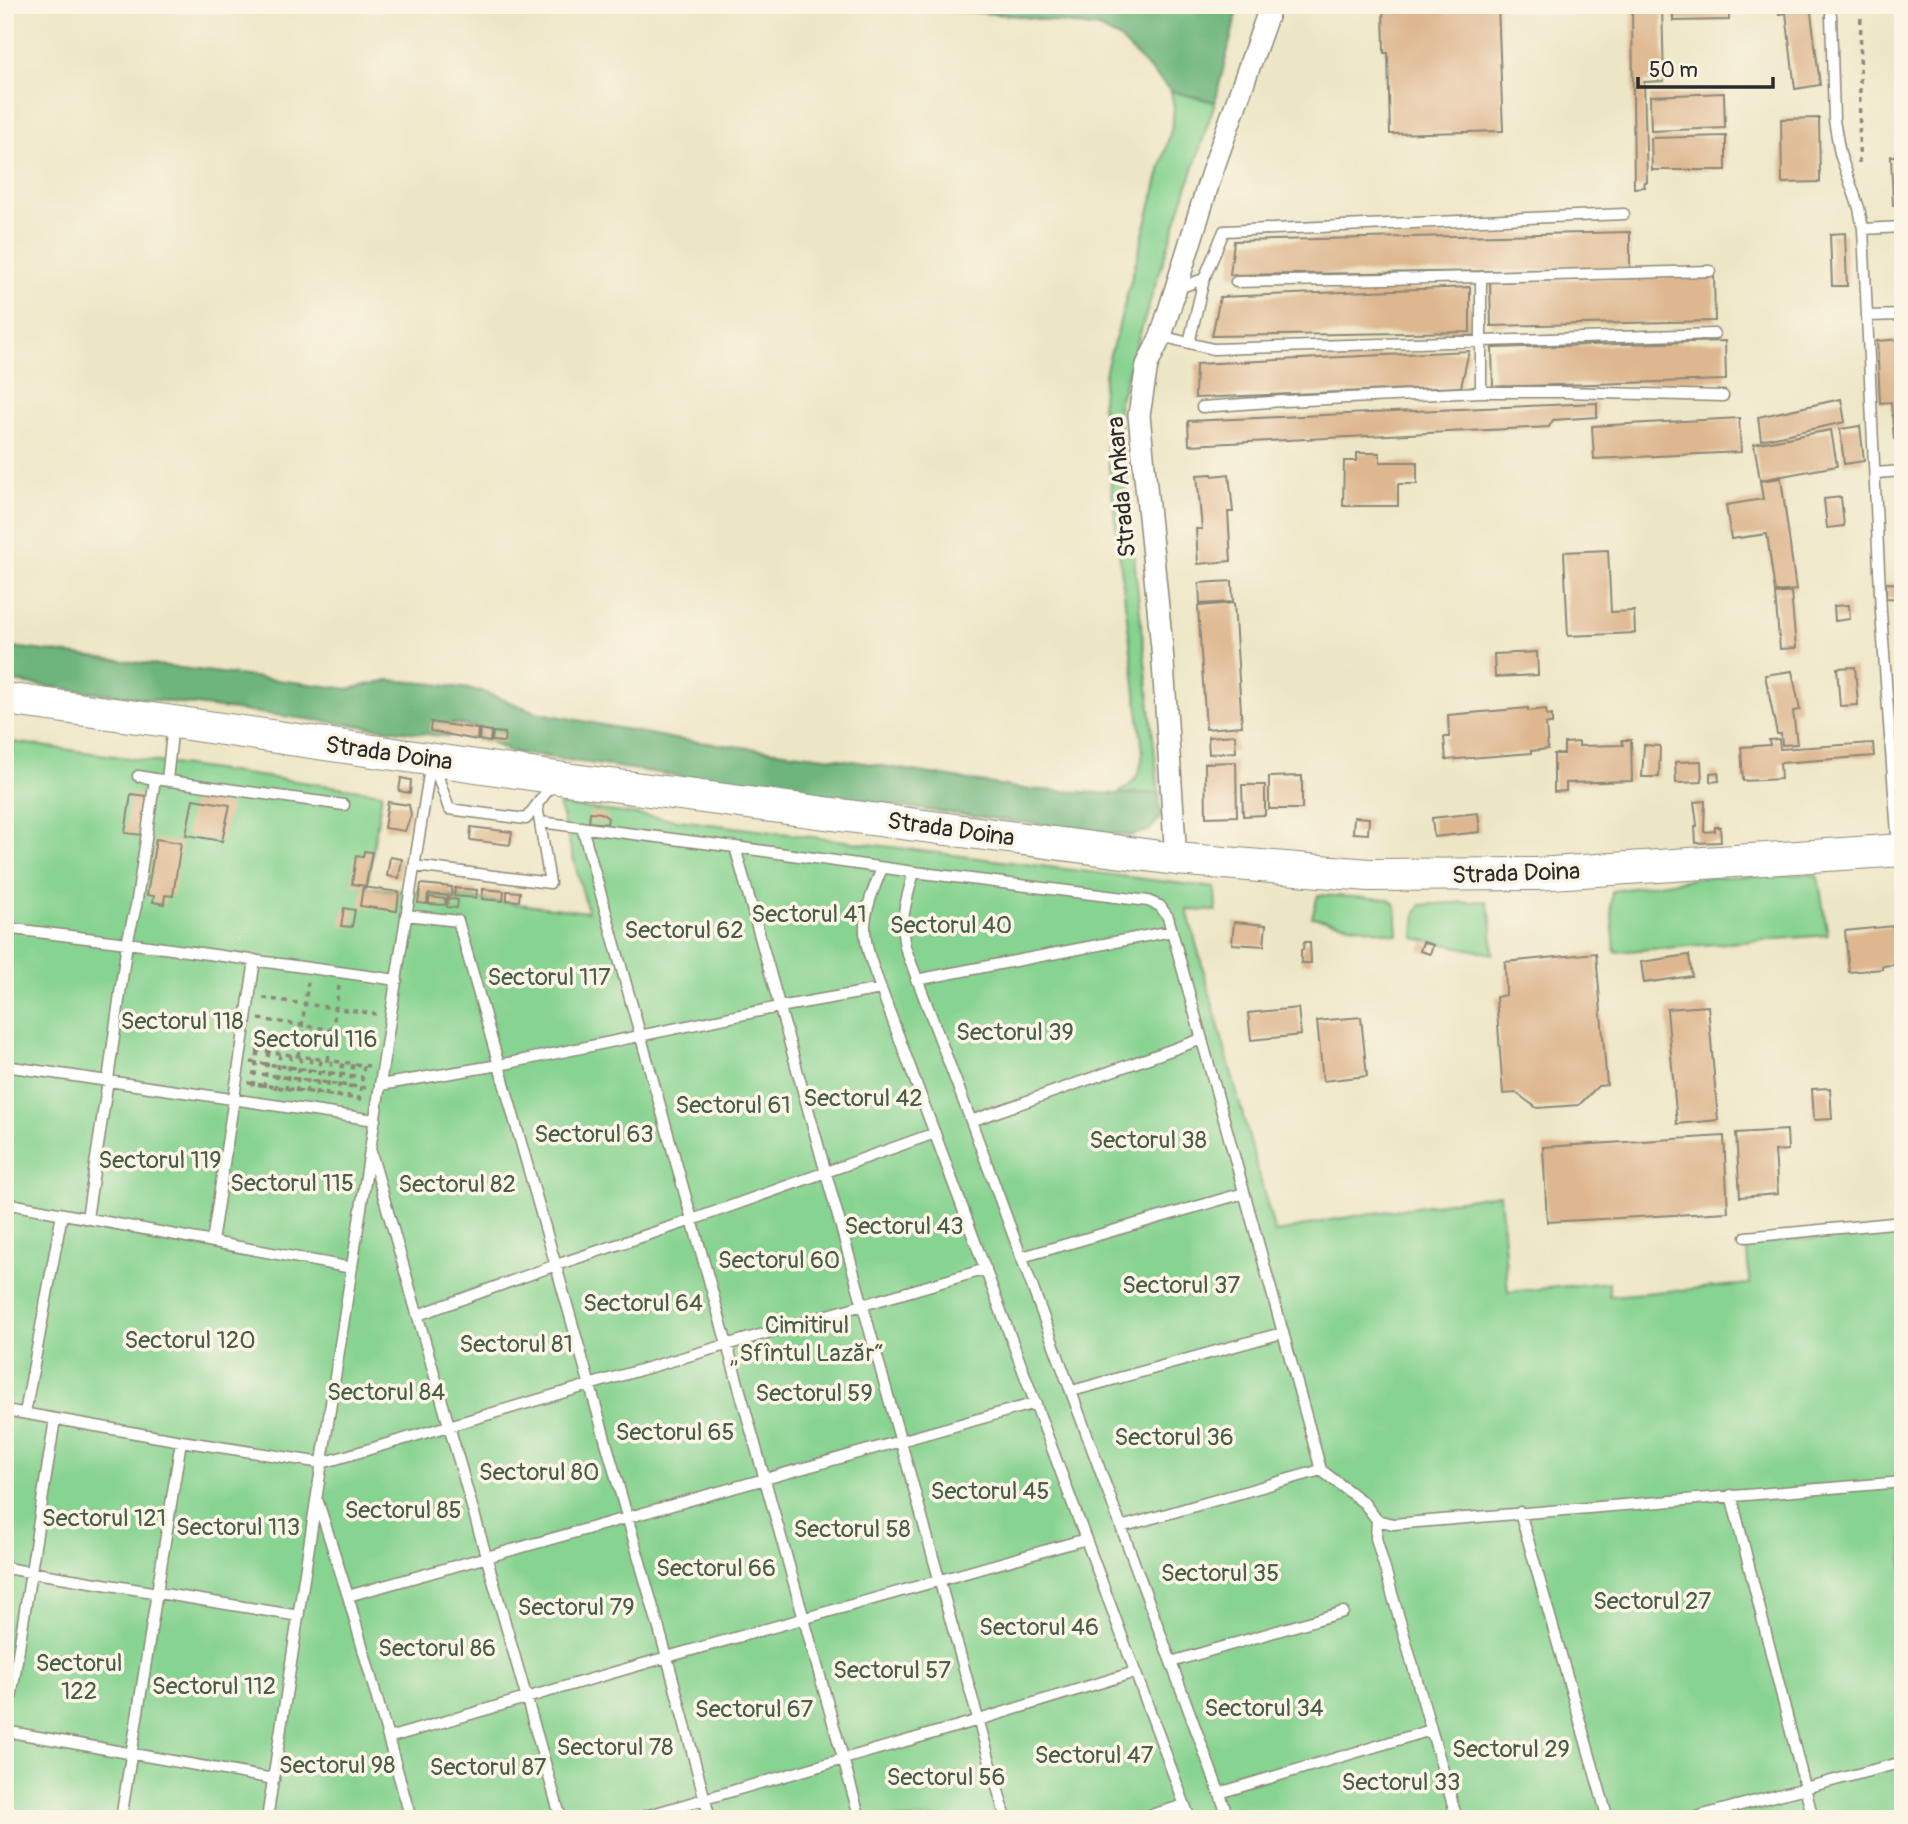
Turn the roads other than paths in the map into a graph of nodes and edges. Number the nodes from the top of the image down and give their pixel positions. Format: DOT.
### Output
graph roads {
  1 [pos="1271,5"];
  2 [pos="1831,15"];
  3 [pos="1624,214"];
  4 [pos="1903,228"];
  5 [pos="1863,229"];
  6 [pos="1710,271"];
  7 [pos="1481,277"];
  8 [pos="1204,279"];
  9 [pos="1236,282"];
  10 [pos="1175,289"];
  11 [pos="1903,315"];
  12 [pos="1867,316"];
  13 [pos="1714,334"];
  14 [pos="1161,336"];
  15 [pos="1480,340"];
  16 [pos="1189,343"];
  17 [pos="1480,392"];
  18 [pos="1723,396"];
  19 [pos="1202,407"];
  20 [pos="1903,471"];
  21 [pos="1875,473"];
  22 [pos="5,699"];
  23 [pos="174,722"];
  24 [pos="432,760"];
  25 [pos="138,776"];
  26 [pos="558,778"];
  27 [pos="161,779"];
  28 [pos="344,805"];
  29 [pos="537,805"];
  30 [pos="540,822"];
  31 [pos="582,827"];
  32 [pos="735,847"];
  33 [pos="1900,851"];
  34 [pos="1176,859"];
  35 [pos="415,866"];
  36 [pos="882,868"];
  37 [pos="915,872"];
  38 [pos="406,915"];
  39 [pos="5,928"];
  40 [pos="1172,931"];
  41 [pos="127,943"];
  42 [pos="255,960"];
  43 [pos="397,980"];
  44 [pos="916,980"];
  45 [pos="881,989"];
  46 [pos="779,1007"];
  47 [pos="641,1036"];
  48 [pos="1202,1040"];
  49 [pos="499,1065"];
  50 [pos="5,1066"];
  51 [pos="108,1080"];
  52 [pos="376,1087"];
  53 [pos="234,1100"];
  54 [pos="375,1120"];
  55 [pos="971,1121"];
  56 [pos="935,1133"];
  57 [pos="370,1149"];
  58 [pos="826,1171"];
  59 [pos="1244,1193"];
  60 [pos="5,1203"];
  61 [pos="62,1214"];
  62 [pos="86,1218"];
  63 [pos="692,1220"];
  64 [pos="1903,1222"];
  65 [pos="1745,1237"];
  66 [pos="212,1242"];
  67 [pos="1022,1257"];
  68 [pos="556,1265"];
  69 [pos="352,1268"];
  70 [pos="986,1269"];
  71 [pos="863,1305"];
  72 [pos="418,1315"];
  73 [pos="1282,1333"];
  74 [pos="727,1344"];
  75 [pos="589,1385"];
  76 [pos="1072,1391"];
  77 [pos="1036,1403"];
  78 [pos="5,1410"];
  79 [pos="25,1413"];
  80 [pos="55,1419"];
  81 [pos="450,1426"];
  82 [pos="901,1440"];
  83 [pos="181,1441"];
  84 [pos="322,1464"];
  85 [pos="1321,1470"];
  86 [pos="764,1479"];
  87 [pos="1903,1482"];
  88 [pos="1731,1495"];
  89 [pos="317,1499"];
  90 [pos="1520,1512"];
  91 [pos="627,1518"];
  92 [pos="1377,1520"];
  93 [pos="1121,1527"];
  94 [pos="1086,1539"];
  95 [pos="486,1558"];
  96 [pos="5,1568"];
  97 [pos="31,1572"];
  98 [pos="939,1581"];
  99 [pos="157,1593"];
  100 [pos="348,1596"];
  101 [pos="1343,1612"];
  102 [pos="299,1616"];
  103 [pos="804,1619"];
  104 [pos="667,1657"];
  105 [pos="1171,1662"];
  106 [pos="1135,1672"];
  107 [pos="528,1698"];
  108 [pos="979,1720"];
  109 [pos="1431,1730"];
  110 [pos="6,1733"];
  111 [pos="388,1738"];
  112 [pos="132,1753"];
  113 [pos="843,1758"];
  114 [pos="1903,1762"];
  115 [pos="274,1779"];
  116 [pos="1805,1787"];
  117 [pos="1219,1793"];
  118 [pos="704,1798"];
  119 [pos="1185,1805"];
  120 [pos="121,1819"];
  121 [pos="267,1819"];
  122 [pos="411,1819"];
  123 [pos="561,1819"];
  124 [pos="635,1819"];
  125 [pos="710,1819"];
  126 [pos="860,1819"];
  127 [pos="1006,1819"];
  128 [pos="1138,1819"];
  129 [pos="1190,1819"];
  130 [pos="1229,1819"];
  131 [pos="1457,1819"];
  132 [pos="1608,1819"];
  133 [pos="1688,1819"];
  134 [pos="1812,1819"];
  1 -- 10 [label="street, Strada Ankara"];
  2 -- 5 [label="lane"];
  3 -- 8 [label="lane"];
  4 -- 5 [label="lane"];
  5 -- 12 [label="lane"];
  6 -- 7 [label="lane"];
  7 -- 9 [label="lane"];
  7 -- 15 [label="lane"];
  8 -- 10 [label="lane"];
  8 -- 16 [label="lane"];
  10 -- 14 [label="street, Strada Ankara"];
  11 -- 12 [label="lane"];
  12 -- 21 [label="lane"];
  13 -- 15 [label="lane"];
  14 -- 16 [label="lane"];
  14 -- 34 [label="street, Strada Ankara"];
  15 -- 16 [label="lane"];
  15 -- 17 [label="lane"];
  17 -- 18 [label="lane"];
  17 -- 19 [label="lane"];
  20 -- 21 [label="lane"];
  21 -- 33 [label="lane"];
  22 -- 23 [label="main road, Strada Doina"];
  23 -- 24 [label="main road, Strada Doina"];
  23 -- 27 [label="lane"];
  24 -- 26 [label="main road, Strada Doina"];
  24 -- 29 [label="lane"];
  24 -- 35 [label="lane"];
  25 -- 27 [label="lane"];
  26 -- 29 [label="lane"];
  26 -- 34 [label="main road, Strada Doina"];
  27 -- 28 [label="lane"];
  27 -- 41 [label="lane"];
  29 -- 30 [label="lane"];
  30 -- 31 [label="lane"];
  30 -- 35 [label="lane"];
  31 -- 32 [label="lane"];
  31 -- 47 [label="lane"];
  32 -- 36 [label="lane"];
  32 -- 46 [label="lane"];
  33 -- 34 [label="main road, Strada Doina"];
  35 -- 38 [label="lane"];
  36 -- 37 [label="lane"];
  36 -- 45 [label="lane"];
  37 -- 40 [label="lane"];
  37 -- 44 [label="lane"];
  38 -- 43 [label="lane"];
  38 -- 49 [label="lane"];
  39 -- 41 [label="lane"];
  40 -- 44 [label="lane"];
  40 -- 48 [label="lane"];
  41 -- 42 [label="lane"];
  41 -- 51 [label="lane"];
  42 -- 43 [label="lane"];
  42 -- 53 [label="lane"];
  43 -- 52 [label="lane"];
  44 -- 55 [label="lane"];
  45 -- 46 [label="lane"];
  45 -- 56 [label="lane"];
  46 -- 47 [label="lane"];
  46 -- 58 [label="lane"];
  47 -- 49 [label="lane"];
  47 -- 63 [label="lane"];
  48 -- 55 [label="lane"];
  48 -- 59 [label="lane"];
  49 -- 52 [label="lane"];
  49 -- 68 [label="lane"];
  50 -- 51 [label="lane"];
  51 -- 53 [label="lane"];
  51 -- 62 [label="lane"];
  52 -- 54 [label="lane"];
  53 -- 54 [label="lane"];
  53 -- 66 [label="lane"];
  54 -- 57 [label="lane"];
  55 -- 67 [label="lane"];
  56 -- 58 [label="lane"];
  56 -- 70 [label="lane"];
  57 -- 69 [label="lane"];
  57 -- 72 [label="lane"];
  58 -- 63 [label="lane"];
  58 -- 71 [label="lane"];
  59 -- 67 [label="lane"];
  59 -- 73 [label="lane"];
  60 -- 61 [label="lane"];
  61 -- 62 [label="lane"];
  61 -- 79 [label="lane"];
  62 -- 66 [label="lane"];
  63 -- 68 [label="lane"];
  63 -- 74 [label="lane"];
  64 -- 65 [label="lane"];
  66 -- 69 [label="lane"];
  67 -- 76 [label="lane"];
  68 -- 72 [label="lane"];
  68 -- 75 [label="lane"];
  69 -- 84 [label="lane"];
  70 -- 71 [label="lane"];
  70 -- 77 [label="lane"];
  71 -- 74 [label="lane"];
  71 -- 82 [label="lane"];
  72 -- 81 [label="lane"];
  73 -- 76 [label="lane"];
  73 -- 85 [label="lane"];
  74 -- 75 [label="lane"];
  74 -- 86 [label="lane"];
  75 -- 81 [label="lane"];
  75 -- 91 [label="lane"];
  76 -- 93 [label="lane"];
  77 -- 82 [label="lane"];
  77 -- 94 [label="lane"];
  78 -- 79 [label="lane"];
  79 -- 80 [label="lane"];
  80 -- 83 [label="lane"];
  80 -- 97 [label="lane"];
  81 -- 84 [label="lane"];
  81 -- 95 [label="lane"];
  82 -- 86 [label="lane"];
  82 -- 98 [label="lane"];
  83 -- 84 [label="lane"];
  83 -- 99 [label="lane"];
  84 -- 89 [label="lane"];
  85 -- 92 [label="lane"];
  85 -- 93 [label="lane"];
  86 -- 91 [label="lane"];
  86 -- 103 [label="lane"];
  87 -- 88 [label="lane"];
  88 -- 90 [label="lane"];
  88 -- 116 [label="lane"];
  89 -- 100 [label="lane"];
  89 -- 102 [label="lane"];
  90 -- 92 [label="lane"];
  90 -- 132 [label="lane"];
  91 -- 95 [label="lane"];
  91 -- 104 [label="lane"];
  92 -- 109 [label="lane"];
  93 -- 105 [label="lane"];
  94 -- 98 [label="lane"];
  94 -- 106 [label="lane"];
  95 -- 100 [label="lane"];
  95 -- 107 [label="lane"];
  96 -- 97 [label="lane"];
  97 -- 99 [label="lane"];
  97 -- 110 [label="lane"];
  98 -- 103 [label="lane"];
  98 -- 108 [label="lane"];
  99 -- 102 [label="lane"];
  99 -- 112 [label="lane"];
  100 -- 111 [label="lane"];
  101 -- 105 [label="lane"];
  102 -- 115 [label="lane"];
  103 -- 104 [label="lane"];
  103 -- 113 [label="lane"];
  104 -- 107 [label="lane"];
  104 -- 118 [label="lane"];
  105 -- 117 [label="lane"];
  106 -- 108 [label="lane"];
  106 -- 119 [label="lane"];
  107 -- 111 [label="lane"];
  107 -- 123 [label="lane"];
  108 -- 113 [label="lane"];
  108 -- 127 [label="lane"];
  109 -- 117 [label="lane"];
  109 -- 131 [label="lane"];
  110 -- 112 [label="lane"];
  111 -- 122 [label="lane"];
  112 -- 115 [label="lane"];
  112 -- 120 [label="lane"];
  113 -- 118 [label="lane"];
  113 -- 126 [label="lane"];
  114 -- 116 [label="lane"];
  115 -- 121 [label="lane"];
  116 -- 133 [label="lane"];
  116 -- 134 [label="lane"];
  117 -- 130 [label="lane"];
  118 -- 124 [label="lane"];
  118 -- 125 [label="lane"];
  119 -- 128 [label="lane"];
  119 -- 129 [label="lane"];
}
